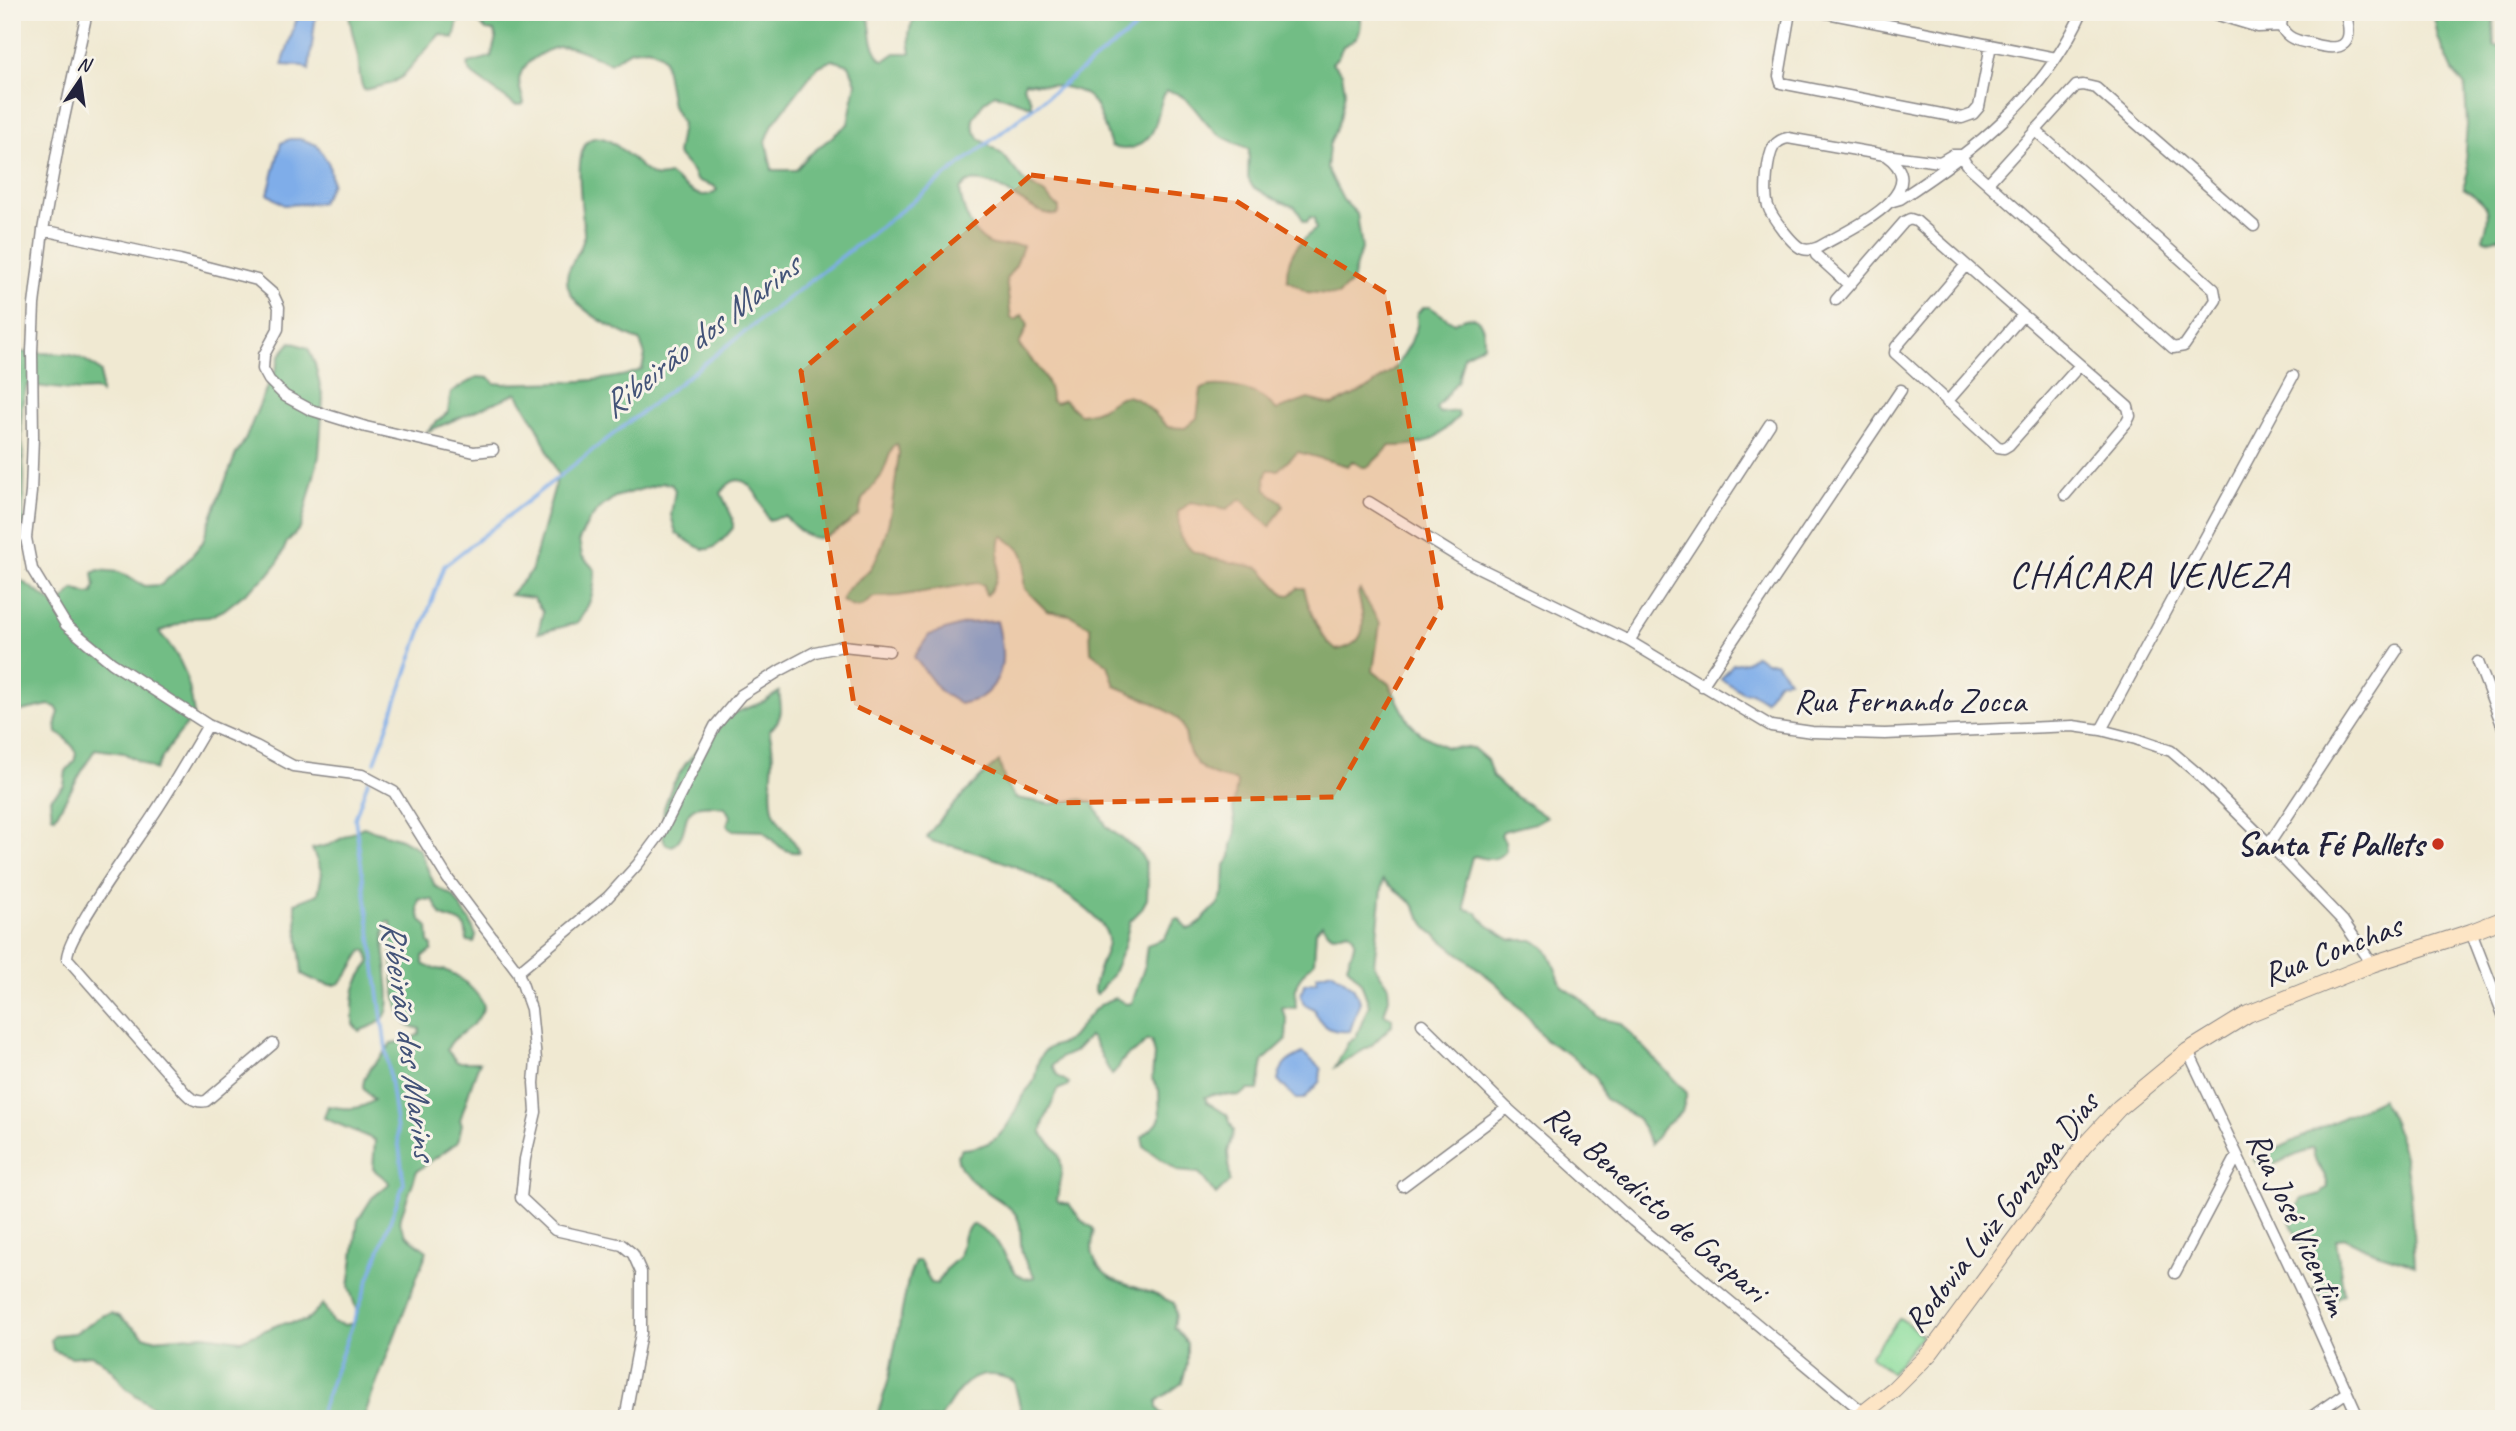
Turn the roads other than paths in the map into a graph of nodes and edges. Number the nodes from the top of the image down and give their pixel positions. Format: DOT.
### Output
graph roads {
  1 [pos="87,12"];
  2 [pos="1790,12"];
  3 [pos="1822,12"];
  4 [pos="2082,12"];
  5 [pos="2208,12"];
  6 [pos="2283,12"];
  7 [pos="2346,12"];
  8 [pos="2281,26"];
  9 [pos="1991,45"];
  10 [pos="2056,58"];
  11 [pos="2035,131"];
  12 [pos="1885,155"];
  13 [pos="1961,155"];
  14 [pos="1988,183"];
  15 [pos="1893,201"];
  16 [pos="2254,226"];
  17 [pos="43,230"];
  18 [pos="1814,249"];
  19 [pos="1966,265"];
  20 [pos="1849,285"];
  21 [pos="1836,300"];
  22 [pos="2023,315"];
  23 [pos="2080,365"];
  24 [pos="2293,376"];
  25 [pos="1901,390"];
  26 [pos="1947,402"];
  27 [pos="1770,424"];
  28 [pos="493,450"];
  29 [pos="2065,495"];
  30 [pos="1369,502"];
  31 [pos="1629,641"];
  32 [pos="2397,650"];
  33 [pos="888,651"];
  34 [pos="2478,662"];
  35 [pos="1702,686"];
  36 [pos="208,725"];
  37 [pos="2101,730"];
  38 [pos="2504,730"];
  39 [pos="2269,844"];
  40 [pos="2504,919"];
  41 [pos="2471,932"];
  42 [pos="2372,964"];
  43 [pos="518,972"];
  44 [pos="2504,1017"];
  45 [pos="1422,1024"];
  46 [pos="273,1044"];
  47 [pos="2188,1051"];
  48 [pos="1507,1108"];
  49 [pos="2237,1157"];
  50 [pos="1403,1186"];
  51 [pos="2175,1273"];
  52 [pos="2347,1392"];
  53 [pos="1860,1416"];
  54 [pos="625,1419"];
  55 [pos="2308,1419"];
  56 [pos="2359,1419"];
  1 -- 17 [label="street"];
  2 -- 9 [label="street"];
  3 -- 9 [label="street"];
  4 -- 10 [label="street"];
  5 -- 8 [label="street"];
  6 -- 8 [label="street"];
  7 -- 8 [label="street"];
  9 -- 10 [label="street"];
  10 -- 13 [label="street"];
  11 -- 14 [label="street"];
  11 -- 14 [label="street"];
  11 -- 16 [label="street"];
  12 -- 13 [label="street"];
  12 -- 15 [label="street"];
  12 -- 18 [label="street"];
  13 -- 14 [label="street"];
  13 -- 15 [label="street"];
  15 -- 18 [label="street"];
  17 -- 28 [label="street"];
  17 -- 36 [label="street"];
  18 -- 20 [label="street"];
  19 -- 20 [label="street"];
  19 -- 22 [label="street"];
  19 -- 26 [label="street"];
  20 -- 21 [label="street"];
  22 -- 23 [label="street"];
  22 -- 26 [label="street"];
  23 -- 26 [label="street"];
  23 -- 29 [label="street"];
  24 -- 37 [label="street"];
  25 -- 35 [label="street"];
  27 -- 31 [label="street"];
  30 -- 31 [label="street, Rua Fernando Zocca"];
  31 -- 35 [label="street, Rua Fernando Zocca"];
  32 -- 39 [label="street"];
  33 -- 43 [label="street"];
  34 -- 38 [label="street"];
  35 -- 37 [label="street, Rua Fernando Zocca"];
  36 -- 43 [label="street"];
  36 -- 46 [label="street"];
  37 -- 39 [label="street, Rua Fernando Zocca"];
  39 -- 42 [label="street, Rua Fernando Zocca"];
  40 -- 41 [label="main road, Rua Conchas"];
  41 -- 42 [label="main road, Rua Conchas"];
  41 -- 44 [label="street"];
  42 -- 47 [label="main road, Rua Conchas"];
  43 -- 54 [label="street"];
  45 -- 48 [label="street, Rua Benedicto de Gaspari"];
  47 -- 49 [label="street, Rua José Vicentim"];
  47 -- 53 [label="main road, Rodovia Luiz Gonzaga Dias"];
  48 -- 50 [label="street"];
  48 -- 53 [label="street, Rua Benedicto de Gaspari"];
  49 -- 51 [label="street"];
  49 -- 52 [label="street, Rua José Vicentim"];
  52 -- 55 [label="street"];
  52 -- 56 [label="street, Rua José Vicentim"];
}
